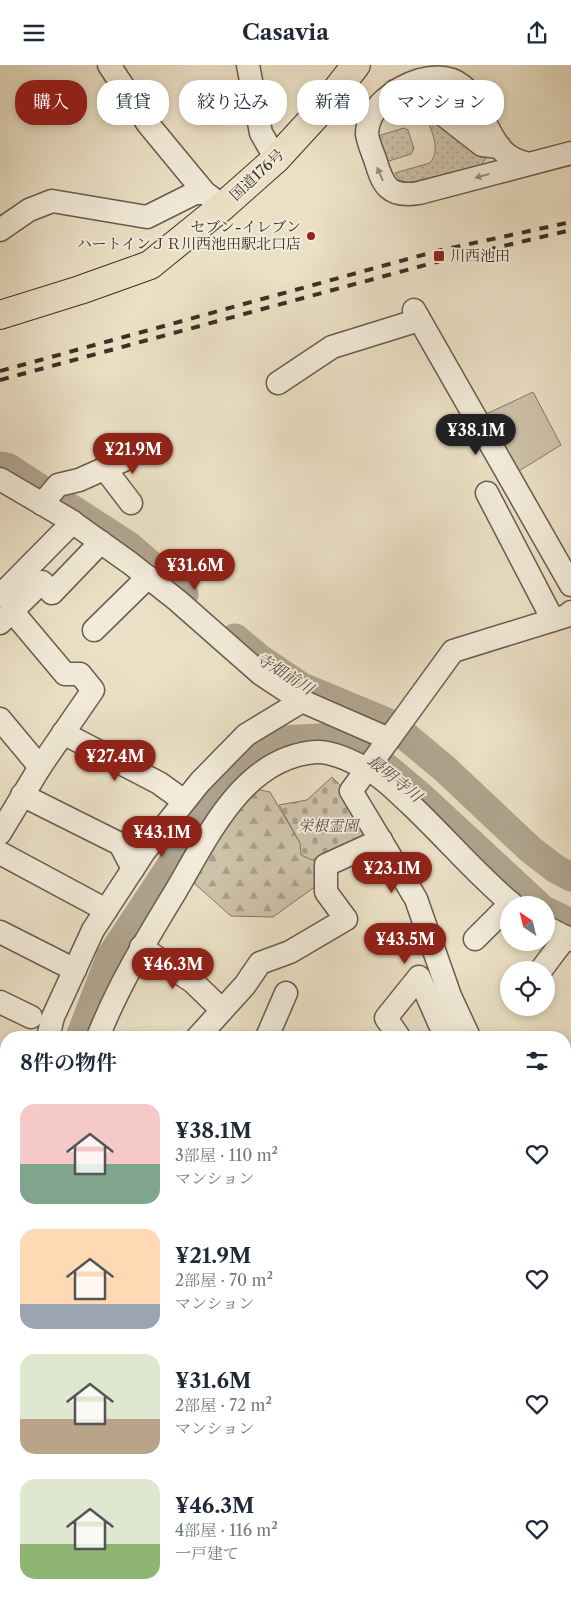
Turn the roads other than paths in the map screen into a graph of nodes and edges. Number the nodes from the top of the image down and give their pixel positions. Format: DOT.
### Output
graph roads {
  1 [pos="109,65"];
  2 [pos="248,65"];
  3 [pos="356,65"];
  4 [pos="420,80"];
  5 [pos="449,80"];
  6 [pos="379,108"];
  7 [pos="456,125"];
  8 [pos="488,125"];
  9 [pos="500,147"];
  10 [pos="571,153"];
  11 [pos="276,159"];
  12 [pos="529,164"];
  13 [pos="214,200"];
  14 [pos="0,231"];
  15 [pos="0,315"];
  16 [pos="278,383"];
  17 [pos="0,479"];
  18 [pos="487,493"];
  19 [pos="48,496"];
  20 [pos="131,503"];
  21 [pos="73,522"];
  22 [pos="101,542"];
  23 [pos="148,577"];
  24 [pos="571,585"];
  25 [pos="4,610"];
  26 [pos="562,616"];
  27 [pos="94,630"];
  28 [pos="302,701"];
  29 [pos="0,719"];
  30 [pos="63,733"];
  31 [pos="393,734"];
  32 [pos="40,767"];
  33 [pos="369,767"];
  34 [pos="12,801"];
  35 [pos="184,801"];
  36 [pos="0,833"];
  37 [pos="381,840"];
  38 [pos="0,853"];
  39 [pos="133,869"];
  40 [pos="504,896"];
  41 [pos="106,910"];
  42 [pos="500,916"];
  43 [pos="0,932"];
  44 [pos="555,932"];
  45 [pos="568,938"];
  46 [pos="476,939"];
  47 [pos="142,947"];
  48 [pos="549,961"];
  49 [pos="75,970"];
  50 [pos="286,993"];
  51 [pos="0,1002"];
  52 [pos="222,1011"];
  53 [pos="31,1017"];
  54 [pos="50,1031"];
  55 [pos="100,1031"];
  56 [pos="204,1031"];
  57 [pos="270,1031"];
  58 [pos="395,1031"];
  59 [pos="451,1031"];
  60 [pos="452,1031"];
  1 -- 13 [label="street"];
  2 -- 11 [label="street"];
  3 -- 11 [label="highway, 国道176号"];
  4 -- 5 [label="street"];
  12 -- 6 [label="street, one-way"];
  7 -- 9 [label="street"];
  8 -- 9 [label="street"];
  9 -- 12 [label="street"];
  10 -- 12 [label="street"];
  11 -- 13 [label="highway, 国道176号"];
  13 -- 14 [label="street"];
  13 -- 15 [label="highway, 国道176号"];
  16 -- 24 [label="street"];
  17 -- 19 [label="street"];
  18 -- 26 [label="street"];
  19 -- 20 [label="street"];
  19 -- 21 [label="street"];
  21 -- 22 [label="street"];
  21 -- 25 [label="street"];
  22 -- 23 [label="street"];
  22 -- 25 [label="street"];
  23 -- 27 [label="street"];
  23 -- 28 [label="street"];
  25 -- 30 [label="street"];
  26 -- 31 [label="street"];
  28 -- 31 [label="street"];
  28 -- 35 [label="street"];
  29 -- 32 [label="street"];
  30 -- 32 [label="street"];
  30 -- 35 [label="street"];
  31 -- 33 [label="street"];
  32 -- 34 [label="street"];
  33 -- 37 [label="street"];
  33 -- 40 [label="street"];
  33 -- 47 [label="street"];
  34 -- 36 [label="street"];
  34 -- 39 [label="street"];
  35 -- 39 [label="street"];
  37 -- 52 [label="street"];
  37 -- 60 [label="street"];
  38 -- 41 [label="street"];
  39 -- 41 [label="street"];
  41 -- 49 [label="street"];
  42 -- 46 [label="street"];
  43 -- 49 [label="street"];
  44 -- 45 [label="street"];
  45 -- 48 [label="street"];
  47 -- 52 [label="street"];
  47 -- 55 [label="street"];
  49 -- 54 [label="street"];
  50 -- 57 [label="street"];
  51 -- 53 [label="street"];
  52 -- 56 [label="street"];
  58 -- 59 [label="street"];
}
